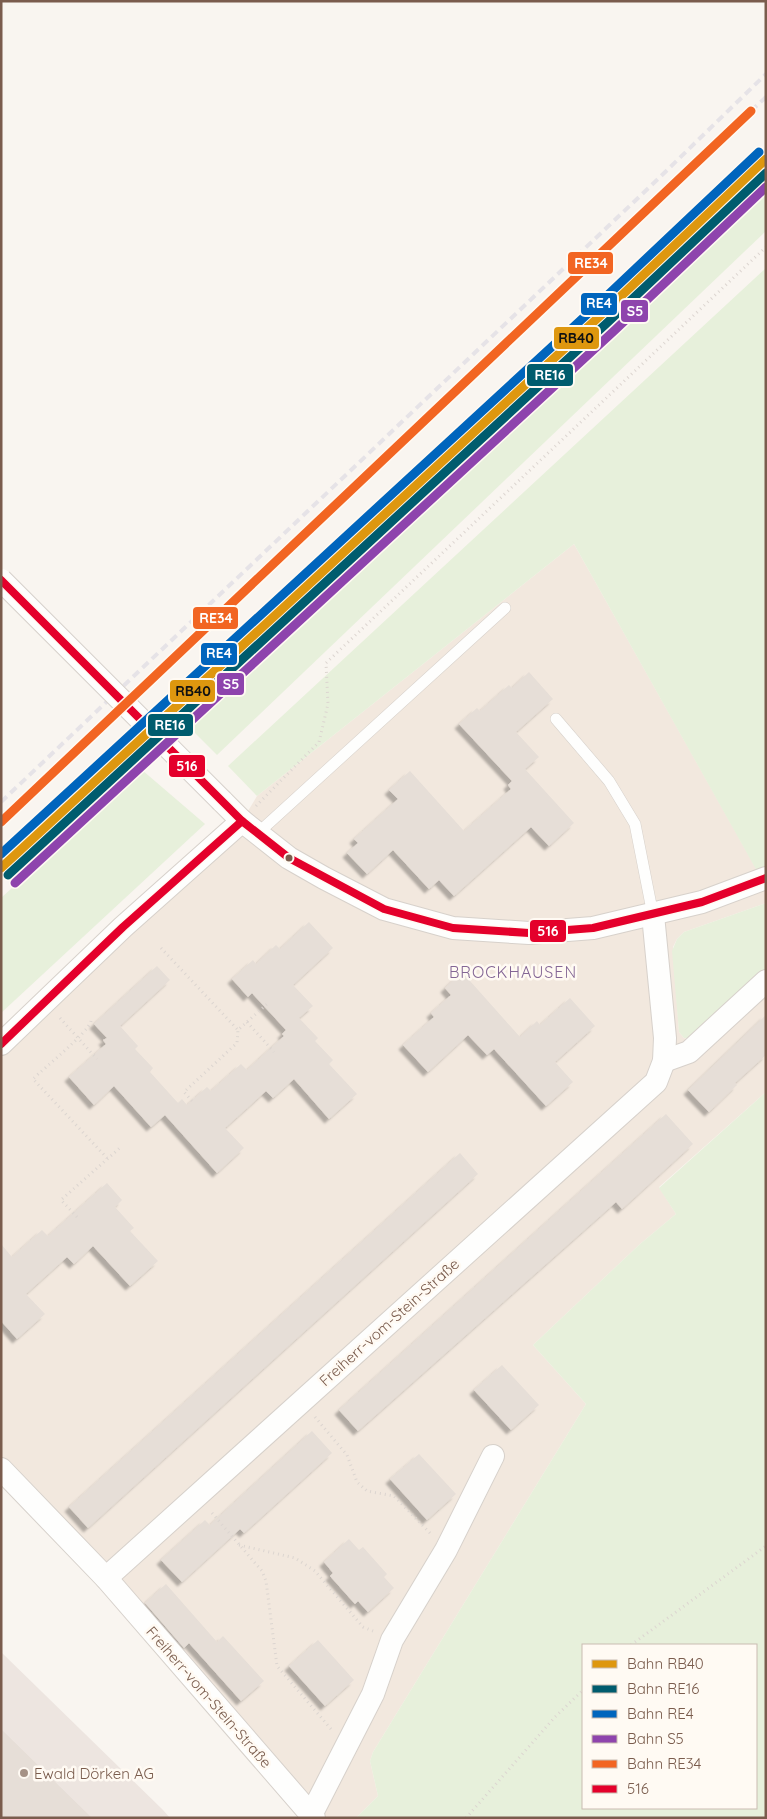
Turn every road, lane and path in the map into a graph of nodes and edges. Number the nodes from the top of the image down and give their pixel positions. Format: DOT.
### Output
graph roads {
  1 [pos="766,247"];
  2 [pos="1,580"];
  3 [pos="505,608"];
  4 [pos="556,719"];
  5 [pos="250,827"];
  6 [pos="766,878"];
  7 [pos="653,915"];
  8 [pos="162,948"];
  9 [pos="766,981"];
  10 [pos="46,1002"];
  11 [pos="267,1004"];
  12 [pos="91,1021"];
  13 [pos="247,1022"];
  14 [pos="238,1030"];
  15 [pos="77,1038"];
  16 [pos="1,1044"];
  17 [pos="274,1052"];
  18 [pos="97,1060"];
  19 [pos="664,1061"];
  20 [pos="192,1101"];
  21 [pos="122,1146"];
  22 [pos="108,1158"];
  23 [pos="77,1217"];
  24 [pos="301,1402"];
  25 [pos="493,1456"];
  26 [pos="1,1469"];
  27 [pos="197,1496"];
  28 [pos="239,1545"];
  29 [pos="766,1546"];
  30 [pos="446,1550"];
  31 [pos="106,1578"];
  32 [pos="392,1640"];
  33 [pos="632,1644"];
  34 [pos="582,1691"];
  35 [pos="346,1747"];
  36 [pos="313,1816"];
  37 [pos="466,1818"];
  1 -- 5 [label="path"];
  2 -- 5 [label="street, bridge"];
  3 -- 5 [label="lane"];
  4 -- 7 [label="lane"];
  5 -- 7 [label="street"];
  5 -- 10 [label="street"];
  6 -- 7 [label="street"];
  7 -- 19 [label="street, Freiherr-vom-Stein-Straße"];
  8 -- 14 [label="path"];
  9 -- 19 [label="street"];
  10 -- 15 [label="path"];
  10 -- 16 [label="street"];
  11 -- 13 [label="path"];
  12 -- 15 [label="path"];
  13 -- 14 [label="path"];
  13 -- 17 [label="path"];
  14 -- 20 [label="path"];
  15 -- 18 [label="path"];
  15 -- 22 [label="path"];
  19 -- 24 [label="street, Freiherr-vom-Stein-Straße"];
  21 -- 22 [label="path"];
  22 -- 23 [label="path"];
  24 -- 27 [label="street, Freiherr-vom-Stein-Straße"];
  24 -- 30 [label="path"];
  25 -- 30 [label="street, Freiherr-vom-Stein-Straße"];
  26 -- 31 [label="street, Freiherr-vom-Stein-Straße"];
  27 -- 28 [label="path"];
  27 -- 31 [label="street, Freiherr-vom-Stein-Straße"];
  28 -- 32 [label="path"];
  28 -- 35 [label="path"];
  29 -- 33 [label="path"];
  30 -- 32 [label="street, Freiherr-vom-Stein-Straße"];
  31 -- 36 [label="street, Freiherr-vom-Stein-Straße"];
  32 -- 35 [label="street, Freiherr-vom-Stein-Straße"];
  34 -- 37 [label="path"];
  35 -- 36 [label="street, Freiherr-vom-Stein-Straße"];
}
